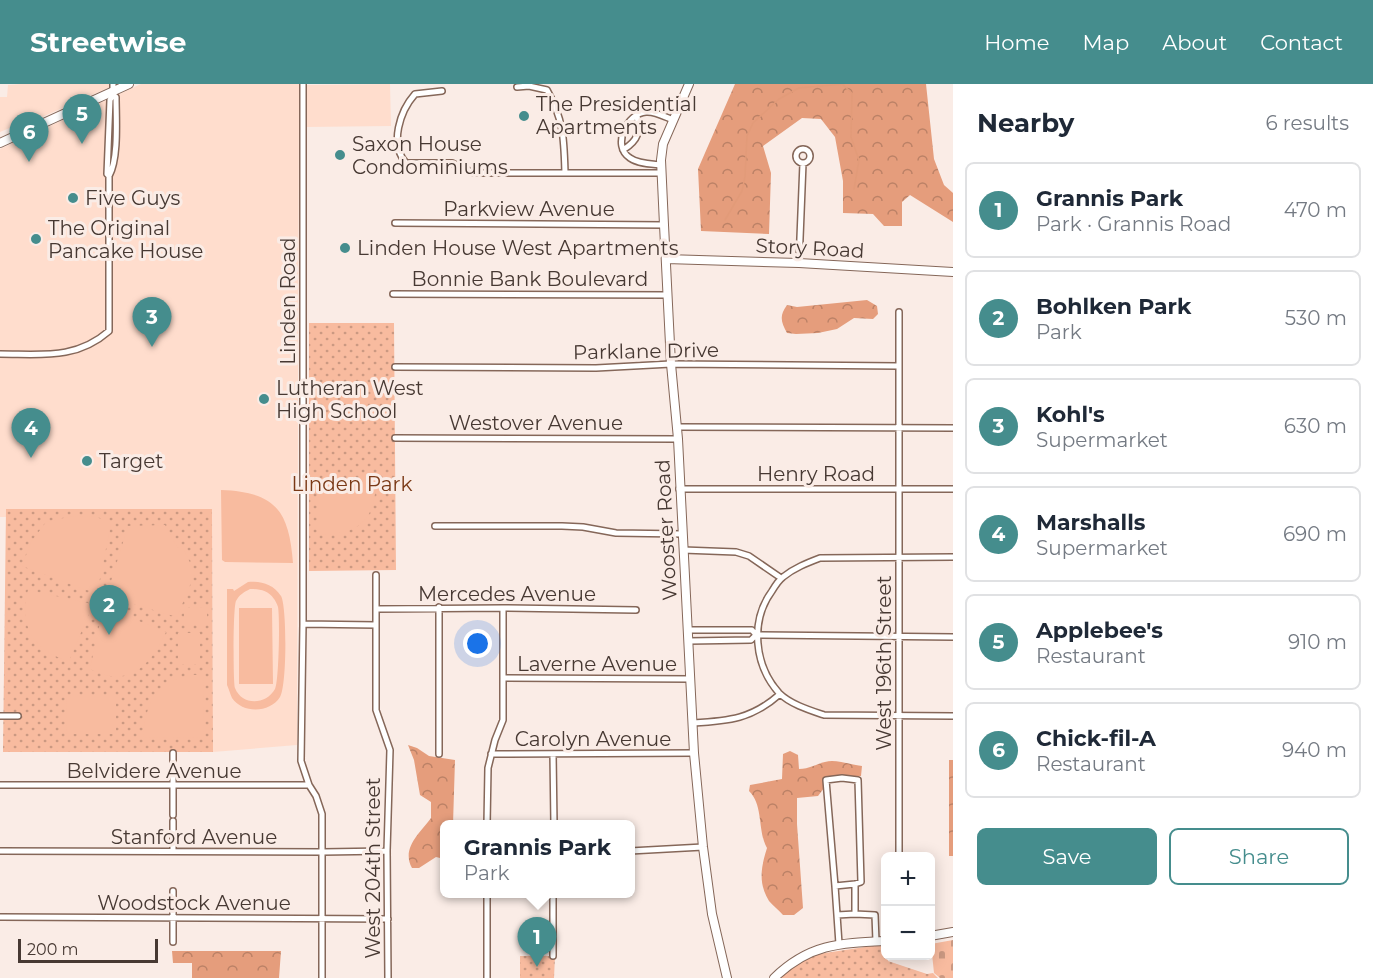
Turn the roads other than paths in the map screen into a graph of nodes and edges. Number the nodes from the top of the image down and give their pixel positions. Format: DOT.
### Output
graph roads {
  1 [pos="129,84"];
  2 [pos="303,84"];
  3 [pos="689,84"];
  4 [pos="517,87"];
  5 [pos="113,90"];
  6 [pos="442,91"];
  7 [pos="637,115"];
  8 [pos="673,120"];
  9 [pos="0,143"];
  10 [pos="623,150"];
  11 [pos="803,163"];
  12 [pos="662,169"];
  13 [pos="565,173"];
  14 [pos="394,223"];
  15 [pos="664,225"];
  16 [pos="666,260"];
  17 [pos="799,263"];
  18 [pos="953,272"];
  19 [pos="393,294"];
  20 [pos="668,295"];
  21 [pos="899,312"];
  22 [pos="0,354"];
  23 [pos="671,364"];
  24 [pos="898,366"];
  25 [pos="395,367"];
  26 [pos="677,427"];
  27 [pos="900,428"];
  28 [pos="953,428"];
  29 [pos="395,438"];
  30 [pos="678,439"];
  31 [pos="679,489"];
  32 [pos="900,489"];
  33 [pos="953,489"];
  34 [pos="435,525"];
  35 [pos="682,534"];
  36 [pos="683,550"];
  37 [pos="900,557"];
  38 [pos="953,557"];
  39 [pos="376,575"];
  40 [pos="781,578"];
  41 [pos="439,607"];
  42 [pos="503,608"];
  43 [pos="377,609"];
  44 [pos="636,610"];
  45 [pos="303,624"];
  46 [pos="376,625"];
  47 [pos="688,630"];
  48 [pos="756,635"];
  49 [pos="899,637"];
  50 [pos="953,637"];
  51 [pos="689,641"];
  52 [pos="503,678"];
  53 [pos="691,679"];
  54 [pos="780,694"];
  55 [pos="0,716"];
  56 [pos="18,716"];
  57 [pos="899,716"];
  58 [pos="953,716"];
  59 [pos="693,723"];
  60 [pos="173,753"];
  61 [pos="694,753"];
  62 [pos="439,754"];
  63 [pos="491,754"];
  64 [pos="553,754"];
  65 [pos="0,785"];
  66 [pos="309,785"];
  67 [pos="173,786"];
  68 [pos="488,820"];
  69 [pos="554,820"];
  70 [pos="703,847"];
  71 [pos="0,851"];
  72 [pos="172,851"];
  73 [pos="387,851"];
  74 [pos="635,851"];
  75 [pos="323,852"];
  76 [pos="899,852"];
  77 [pos="855,884"];
  78 [pos="835,886"];
  79 [pos="173,891"];
  80 [pos="487,898"];
  81 [pos="554,898"];
  82 [pos="855,914"];
  83 [pos="837,915"];
  84 [pos="0,917"];
  85 [pos="173,919"];
  86 [pos="322,919"];
  87 [pos="388,919"];
  88 [pos="953,932"];
  89 [pos="935,935"];
  90 [pos="881,941"];
  91 [pos="173,942"];
  92 [pos="839,944"];
  93 [pos="553,956"];
  94 [pos="322,978"];
  95 [pos="388,978"];
  96 [pos="487,978"];
  97 [pos="727,978"];
  98 [pos="774,978"];
  1 -- 5 [label="main road"];
  2 -- 45 [label="street, Linden Road"];
  3 -- 8 [label="main road, Wooster Road"];
  4 -- 13 [label="street"];
  5 -- 9 [label="main road"];
  5 -- 22 [label="street"];
  6 -- 13 [label="street"];
  7 -- 8 [label="street"];
  7 -- 10 [label="street"];
  7 -- 10 [label="street"];
  8 -- 12 [label="main road, Wooster Road"];
  10 -- 12 [label="street"];
  11 -- 17 [label="street"];
  12 -- 13 [label="street"];
  12 -- 15 [label="main road, Wooster Road"];
  14 -- 15 [label="street, Parkview Avenue"];
  15 -- 16 [label="main road, Wooster Road"];
  16 -- 17 [label="main road, Story Road"];
  16 -- 20 [label="main road, Wooster Road"];
  17 -- 18 [label="main road, Story Road"];
  19 -- 20 [label="street, Bonnie Bank Boulevard"];
  20 -- 23 [label="main road, Wooster Road"];
  21 -- 24 [label="street, West 196th Street"];
  23 -- 24 [label="street, Parklane Drive"];
  23 -- 25 [label="street, Parklane Drive"];
  23 -- 26 [label="main road, Wooster Road"];
  24 -- 27 [label="street, West 196th Street"];
  26 -- 27 [label="street"];
  26 -- 30 [label="main road, Wooster Road"];
  27 -- 28 [label="street"];
  27 -- 32 [label="street, West 196th Street"];
  29 -- 30 [label="street, Westover Avenue"];
  30 -- 31 [label="main road, Wooster Road"];
  31 -- 32 [label="street, Henry Road"];
  31 -- 35 [label="main road, Wooster Road"];
  32 -- 33 [label="street, Henry Road"];
  32 -- 37 [label="street, West 196th Street"];
  34 -- 35 [label="street"];
  35 -- 36 [label="main road, Wooster Road"];
  36 -- 40 [label="street"];
  36 -- 47 [label="main road, Wooster Road"];
  37 -- 38 [label="street"];
  37 -- 40 [label="street"];
  37 -- 49 [label="street, West 196th Street"];
  39 -- 43 [label="street, West 204th Street"];
  40 -- 48 [label="street"];
  41 -- 42 [label="street, Mercedes Avenue"];
  41 -- 43 [label="street, Mercedes Avenue"];
  41 -- 62 [label="street"];
  42 -- 44 [label="street, Mercedes Avenue"];
  42 -- 52 [label="street"];
  43 -- 46 [label="street, West 204th Street"];
  45 -- 46 [label="street"];
  45 -- 66 [label="street, Linden Road"];
  46 -- 73 [label="street, West 204th Street"];
  47 -- 48 [label="street"];
  47 -- 51 [label="main road, Wooster Road"];
  48 -- 49 [label="street"];
  48 -- 51 [label="street"];
  48 -- 54 [label="street"];
  49 -- 50 [label="street"];
  49 -- 57 [label="street, West 196th Street"];
  51 -- 53 [label="main road, Wooster Road"];
  52 -- 53 [label="street, Laverne Avenue"];
  52 -- 63 [label="street"];
  53 -- 59 [label="main road, Wooster Road"];
  54 -- 57 [label="street"];
  54 -- 59 [label="street"];
  55 -- 56 [label="street"];
  57 -- 58 [label="street"];
  57 -- 76 [label="street, West 196th Street"];
  59 -- 61 [label="main road, Wooster Road"];
  60 -- 67 [label="street"];
  61 -- 64 [label="street, Carolyn Avenue"];
  61 -- 70 [label="main road, Wooster Road"];
  63 -- 64 [label="street, Carolyn Avenue"];
  63 -- 68 [label="street"];
  64 -- 69 [label="street"];
  65 -- 67 [label="street, Belvidere Avenue"];
  66 -- 67 [label="street, Belvidere Avenue"];
  66 -- 75 [label="street, Linden Road"];
  67 -- 72 [label="street"];
  70 -- 74 [label="street"];
  70 -- 97 [label="main road, Wooster Road"];
  71 -- 72 [label="street, Stanford Avenue"];
  72 -- 75 [label="street, Stanford Avenue"];
  73 -- 75 [label="street, Stanford Avenue"];
  73 -- 87 [label="street, West 204th Street"];
  75 -- 86 [label="street, Linden Road"];
  77 -- 78 [label="street"];
  77 -- 78 [label="street"];
  77 -- 82 [label="street"];
  78 -- 83 [label="street"];
  79 -- 85 [label="street"];
  80 -- 96 [label="street"];
  81 -- 93 [label="street"];
  82 -- 83 [label="street"];
  82 -- 90 [label="street"];
  83 -- 92 [label="street"];
  84 -- 85 [label="street, Woodstock Avenue"];
  85 -- 86 [label="street, Woodstock Avenue"];
  85 -- 91 [label="street"];
  86 -- 87 [label="street, Woodstock Avenue"];
  86 -- 94 [label="street, Linden Road"];
  87 -- 95 [label="street, West 204th Street"];
  88 -- 89 [label="main road"];
  90 -- 92 [label="main road"];
  92 -- 98 [label="main road"];
}
